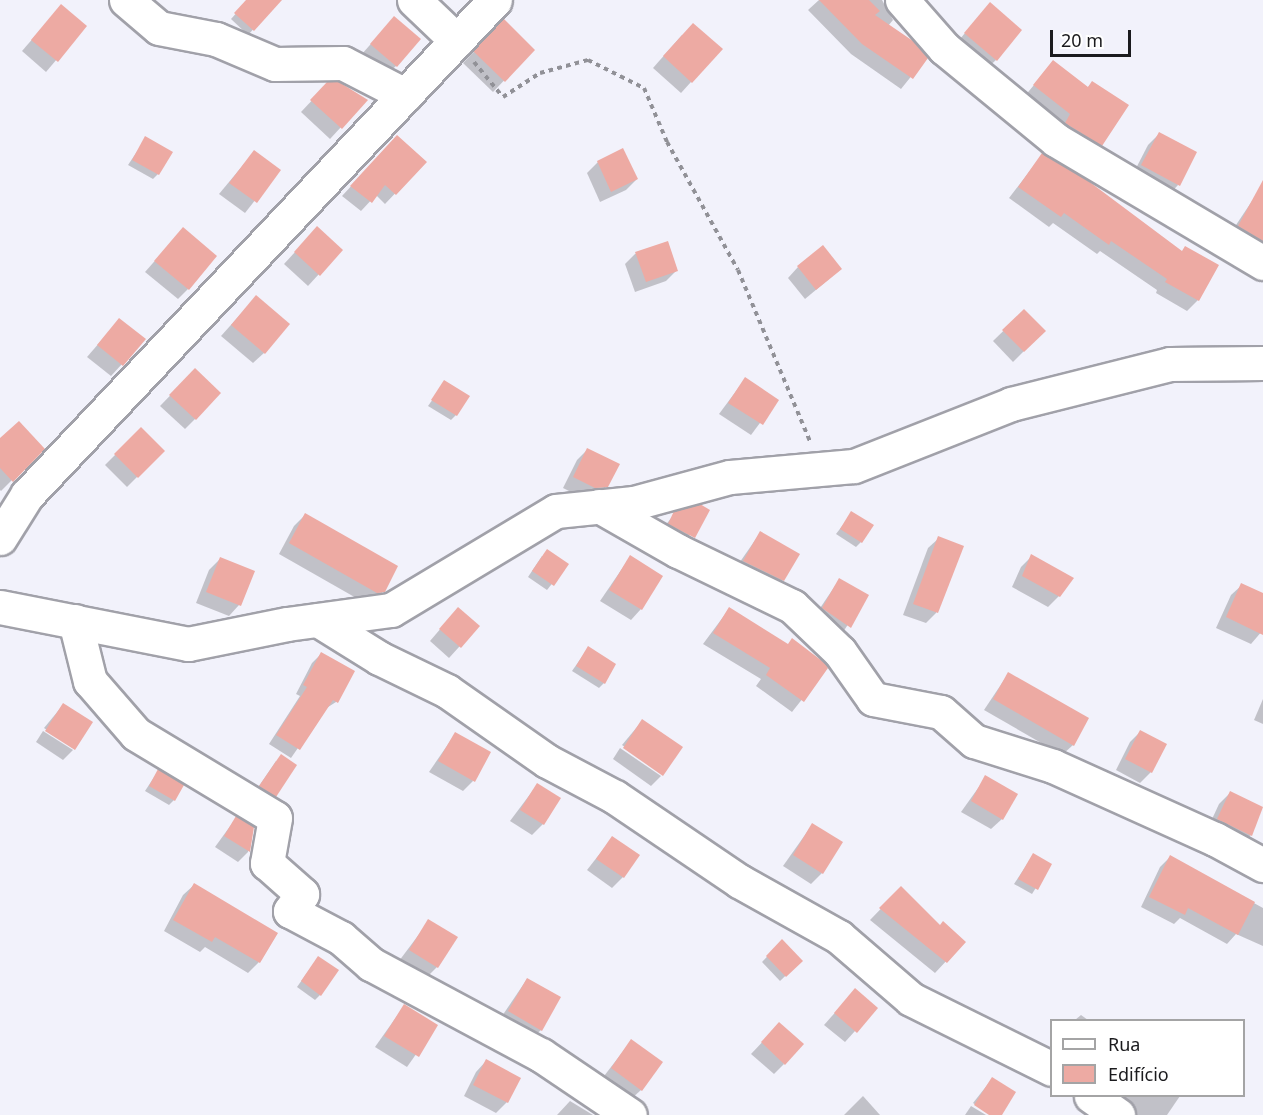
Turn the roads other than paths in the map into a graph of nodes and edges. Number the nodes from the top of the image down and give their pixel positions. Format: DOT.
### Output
graph roads {
  1 [pos="126,0"];
  2 [pos="414,0"];
  3 [pos="495,0"];
  4 [pos="902,0"];
  5 [pos="457,41"];
  6 [pos="405,95"];
  7 [pos="1263,263"];
  8 [pos="1263,363"];
  9 [pos="599,506"];
  10 [pos="0,537"];
  11 [pos="0,608"];
  12 [pos="318,620"];
  13 [pos="75,621"];
  14 [pos="1263,866"];
  15 [pos="1050,1068"];
  16 [pos="1094,1097"];
  17 [pos="630,1115"];
  18 [pos="1118,1115"];
  1 -- 6 [label="street"];
  2 -- 5 [label="street"];
  3 -- 5 [label="street"];
  4 -- 7 [label="street"];
  5 -- 6 [label="street"];
  6 -- 10 [label="street"];
  8 -- 9 [label="street"];
  9 -- 12 [label="street"];
  9 -- 14 [label="street"];
  11 -- 13 [label="street"];
  12 -- 13 [label="street"];
  12 -- 15 [label="street"];
  13 -- 17 [label="street"];
  16 -- 18 [label="street"];
}
